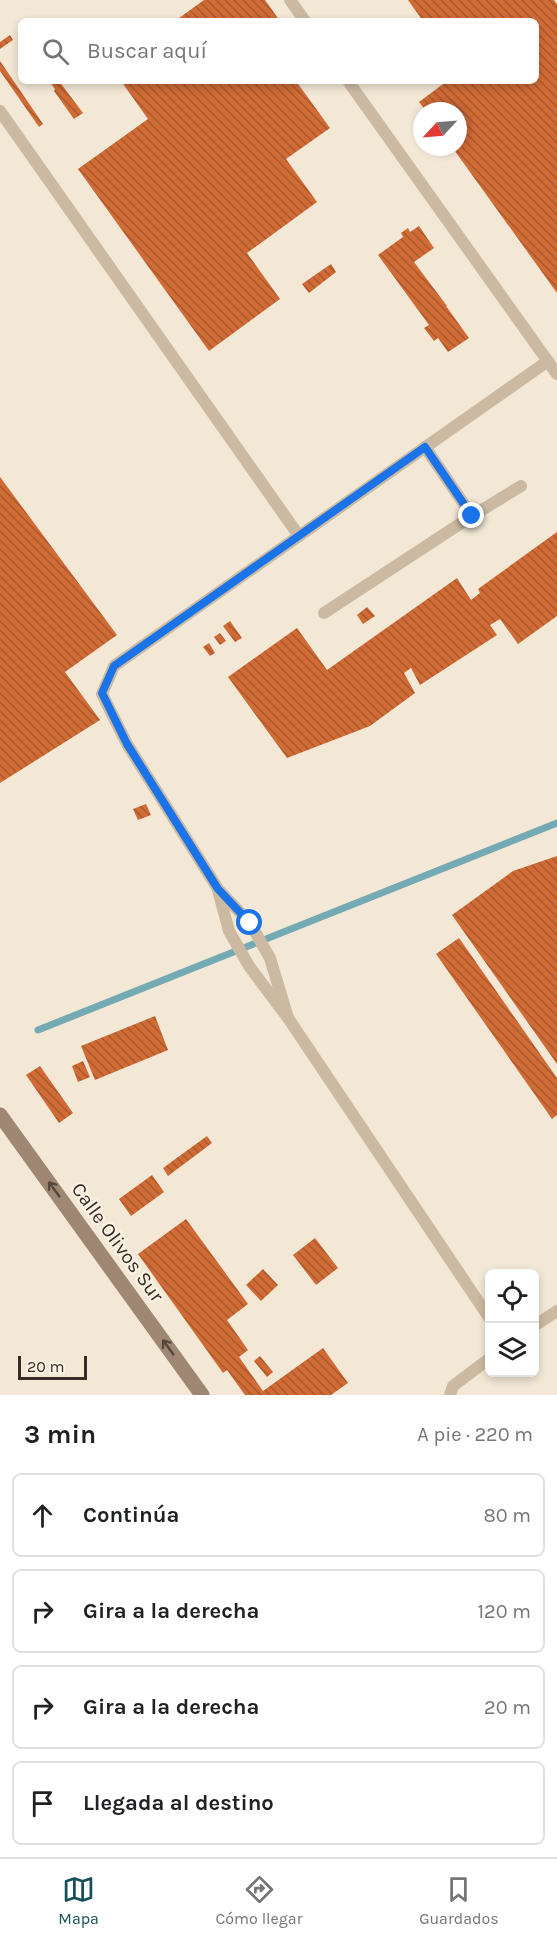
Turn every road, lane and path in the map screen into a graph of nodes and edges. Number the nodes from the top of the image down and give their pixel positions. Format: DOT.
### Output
graph roads {
  1 [pos="290,0"];
  2 [pos="303,18"];
  3 [pos="350,84"];
  4 [pos="0,111"];
  5 [pos="548,361"];
  6 [pos="557,374"];
  7 [pos="425,447"];
  8 [pos="521,486"];
  9 [pos="472,516"];
  10 [pos="299,536"];
  11 [pos="324,613"];
  12 [pos="218,889"];
  13 [pos="288,1018"];
  14 [pos="0,1115"];
  15 [pos="557,1311"];
  16 [pos="485,1313"];
  17 [pos="539,1323"];
  18 [pos="485,1361"];
  19 [pos="202,1395"];
  20 [pos="450,1395"];
  1 -- 2 [label="lane"];
  3 -- 5 [label="lane"];
  4 -- 10 [label="lane"];
  5 -- 6 [label="lane"];
  5 -- 7 [label="lane"];
  7 -- 9 [label="lane"];
  7 -- 10 [label="lane"];
  8 -- 9 [label="lane"];
  9 -- 11 [label="lane"];
  10 -- 12 [label="lane"];
  12 -- 13 [label="lane"];
  12 -- 13 [label="lane"];
  13 -- 16 [label="lane"];
  19 -- 14 [label="main road, Calle Olivos Sur, one-way"];
  15 -- 17 [label="lane"];
  18 -- 20 [label="lane"];
}
